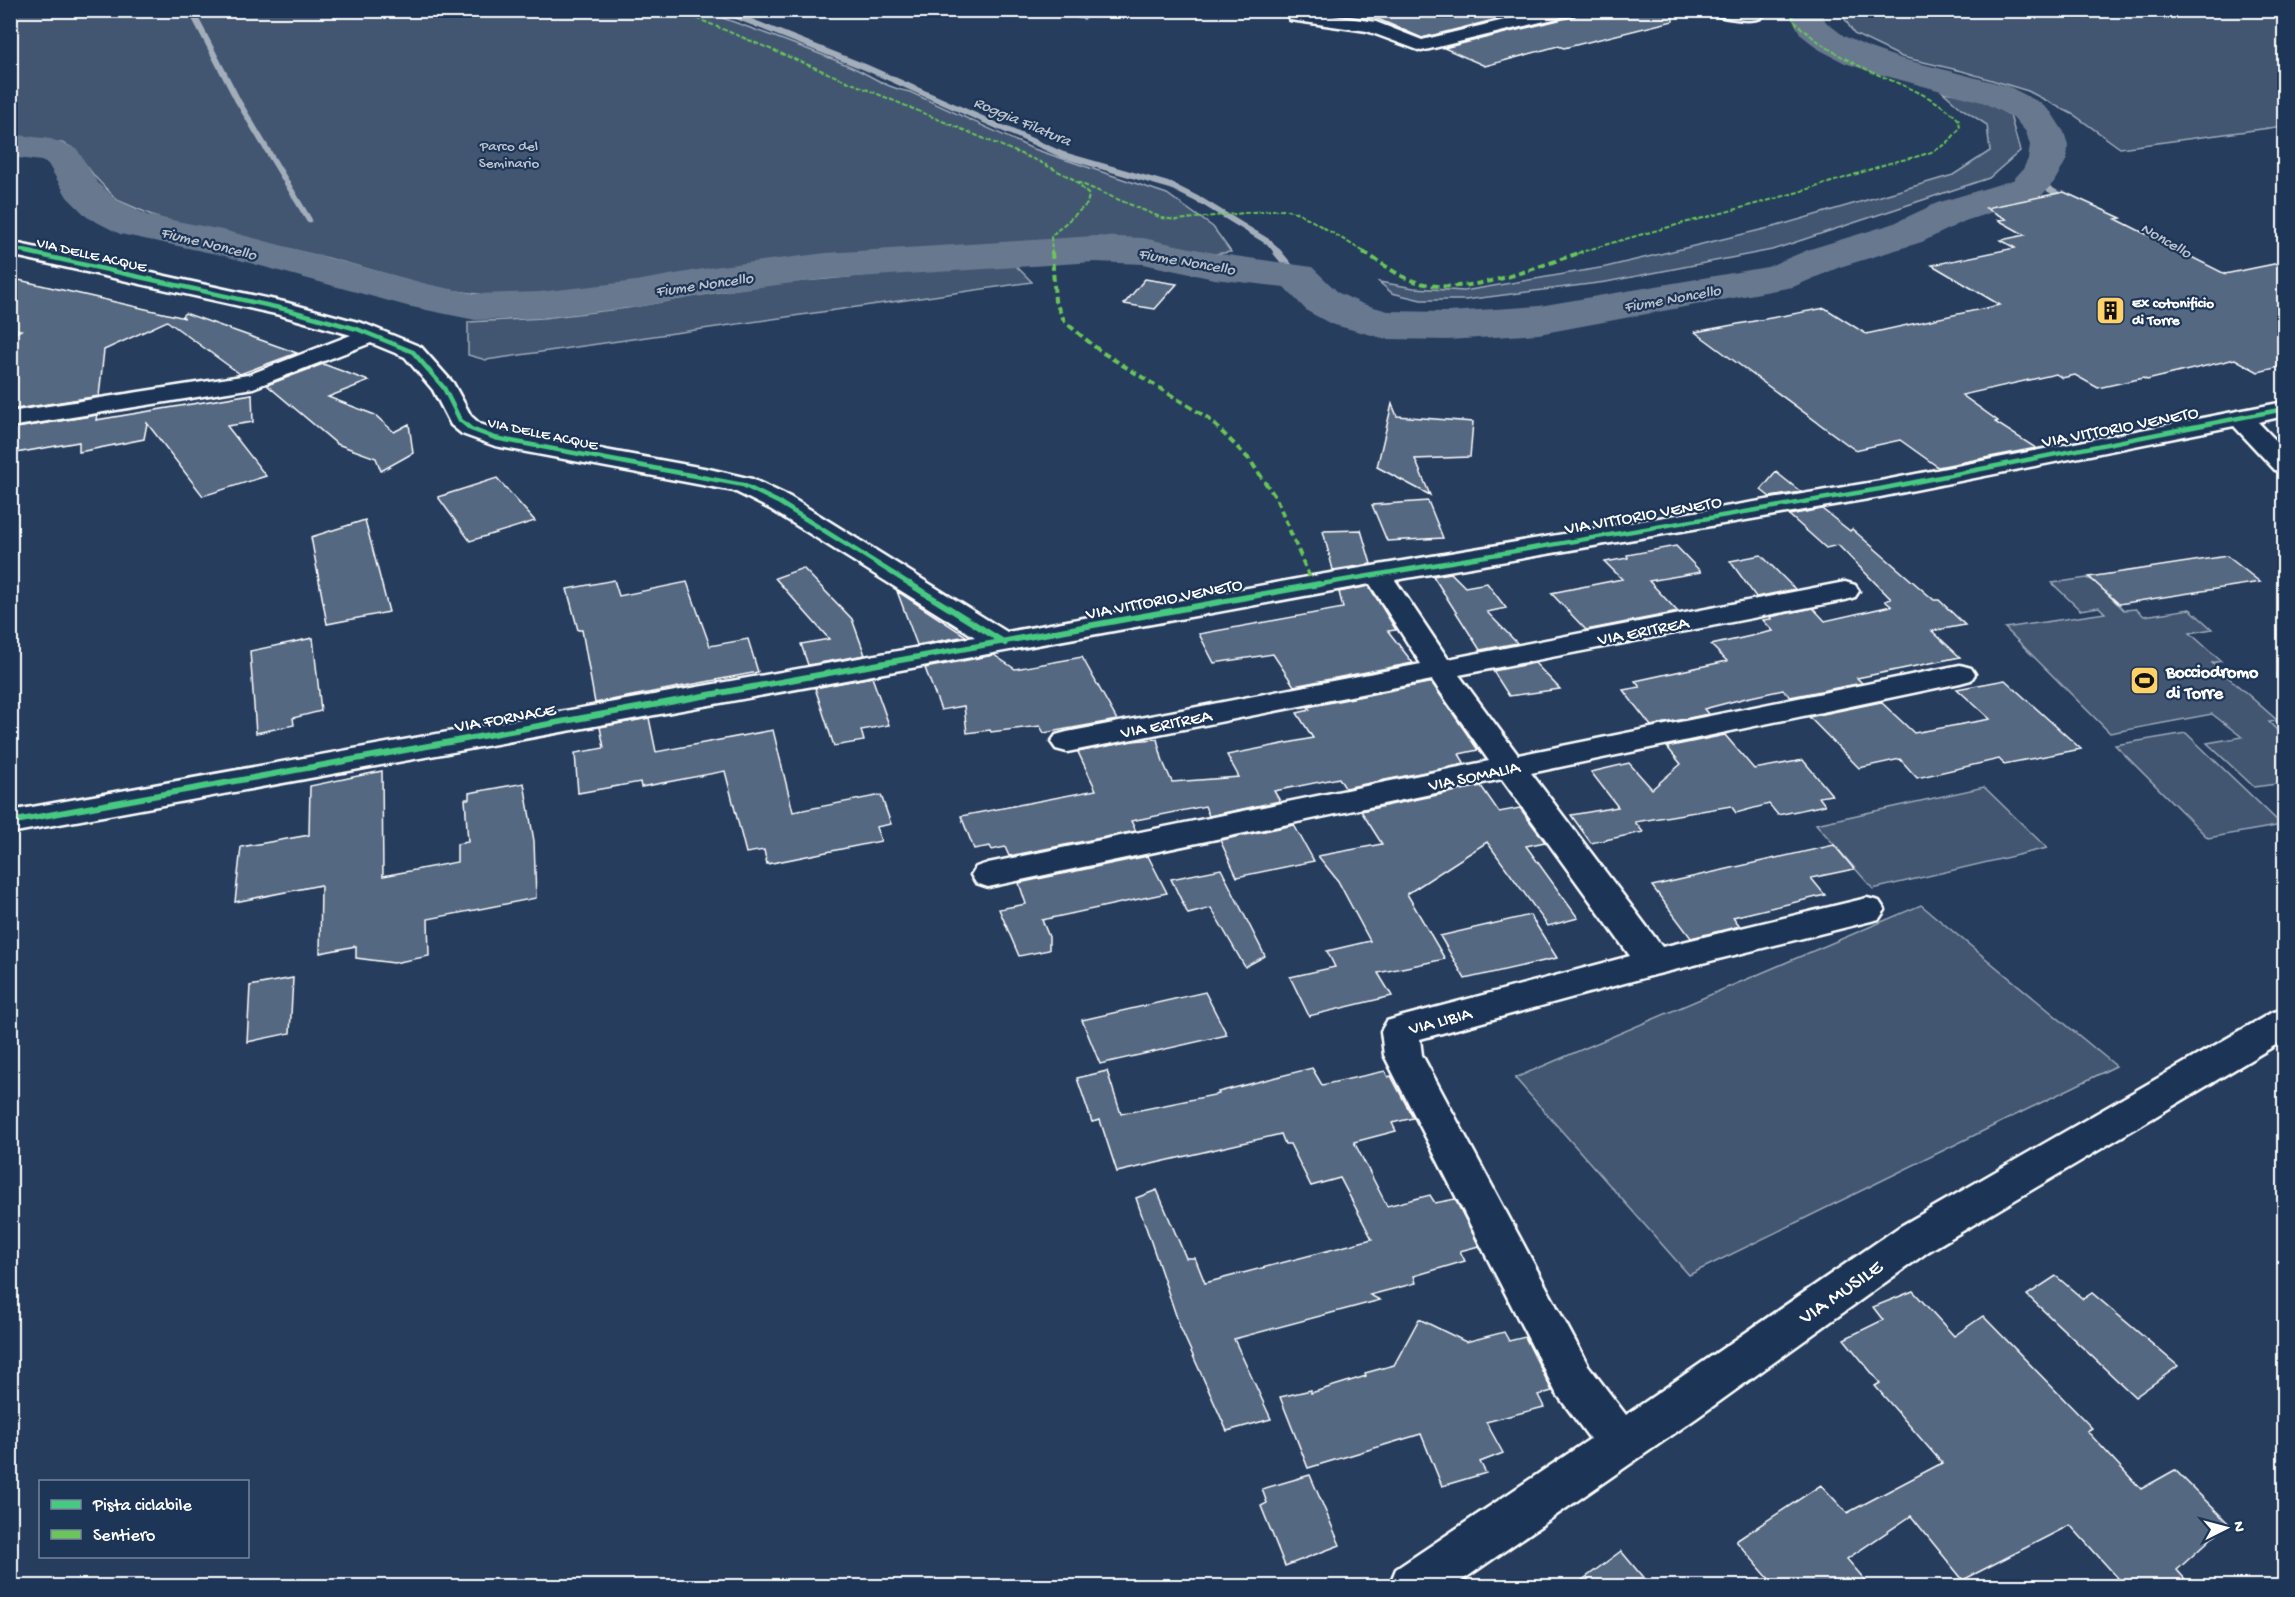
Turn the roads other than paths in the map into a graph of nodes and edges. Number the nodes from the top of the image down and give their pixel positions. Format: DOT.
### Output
graph roads {
  1 [pos="1315,10"];
  2 [pos="1568,10"];
  3 [pos="1716,10"];
  4 [pos="1755,16"];
  5 [pos="10,248"];
  6 [pos="371,334"];
  7 [pos="2284,409"];
  8 [pos="2240,418"];
  9 [pos="10,420"];
  10 [pos="2284,464"];
  11 [pos="1378,574"];
  12 [pos="1845,591"];
  13 [pos="1005,643"];
  14 [pos="1440,669"];
  15 [pos="1960,674"];
  16 [pos="1067,742"];
  17 [pos="1510,768"];
  18 [pos="10,822"];
  19 [pos="988,875"];
  20 [pos="1867,910"];
  21 [pos="1654,962"];
  22 [pos="2284,1023"];
  23 [pos="1621,1444"];
  24 [pos="1413,1587"];
  1 -- 2 [label="street"];
  3 -- 4 [label="street"];
  5 -- 6 [label="street, VIA DELLE ACQUE"];
  6 -- 9 [label="street"];
  6 -- 13 [label="street, VIA DELLE ACQUE"];
  7 -- 8 [label="street, VIA VITTORIO VENETO"];
  8 -- 10 [label="street"];
  8 -- 11 [label="street, VIA VITTORIO VENETO"];
  11 -- 13 [label="street, VIA VITTORIO VENETO"];
  11 -- 14 [label="street"];
  12 -- 14 [label="street, VIA ERITREA"];
  13 -- 18 [label="street, VIA FORNACE"];
  14 -- 16 [label="street, VIA ERITREA"];
  14 -- 17 [label="street"];
  15 -- 17 [label="street, VIA SOMALIA"];
  17 -- 19 [label="street, VIA SOMALIA"];
  17 -- 21 [label="street"];
  20 -- 21 [label="street, VIA LIBIA"];
  21 -- 23 [label="street, VIA LIBIA"];
  22 -- 23 [label="street, VIA MUSILE"];
  23 -- 24 [label="street, VIA MUSILE"];
}
